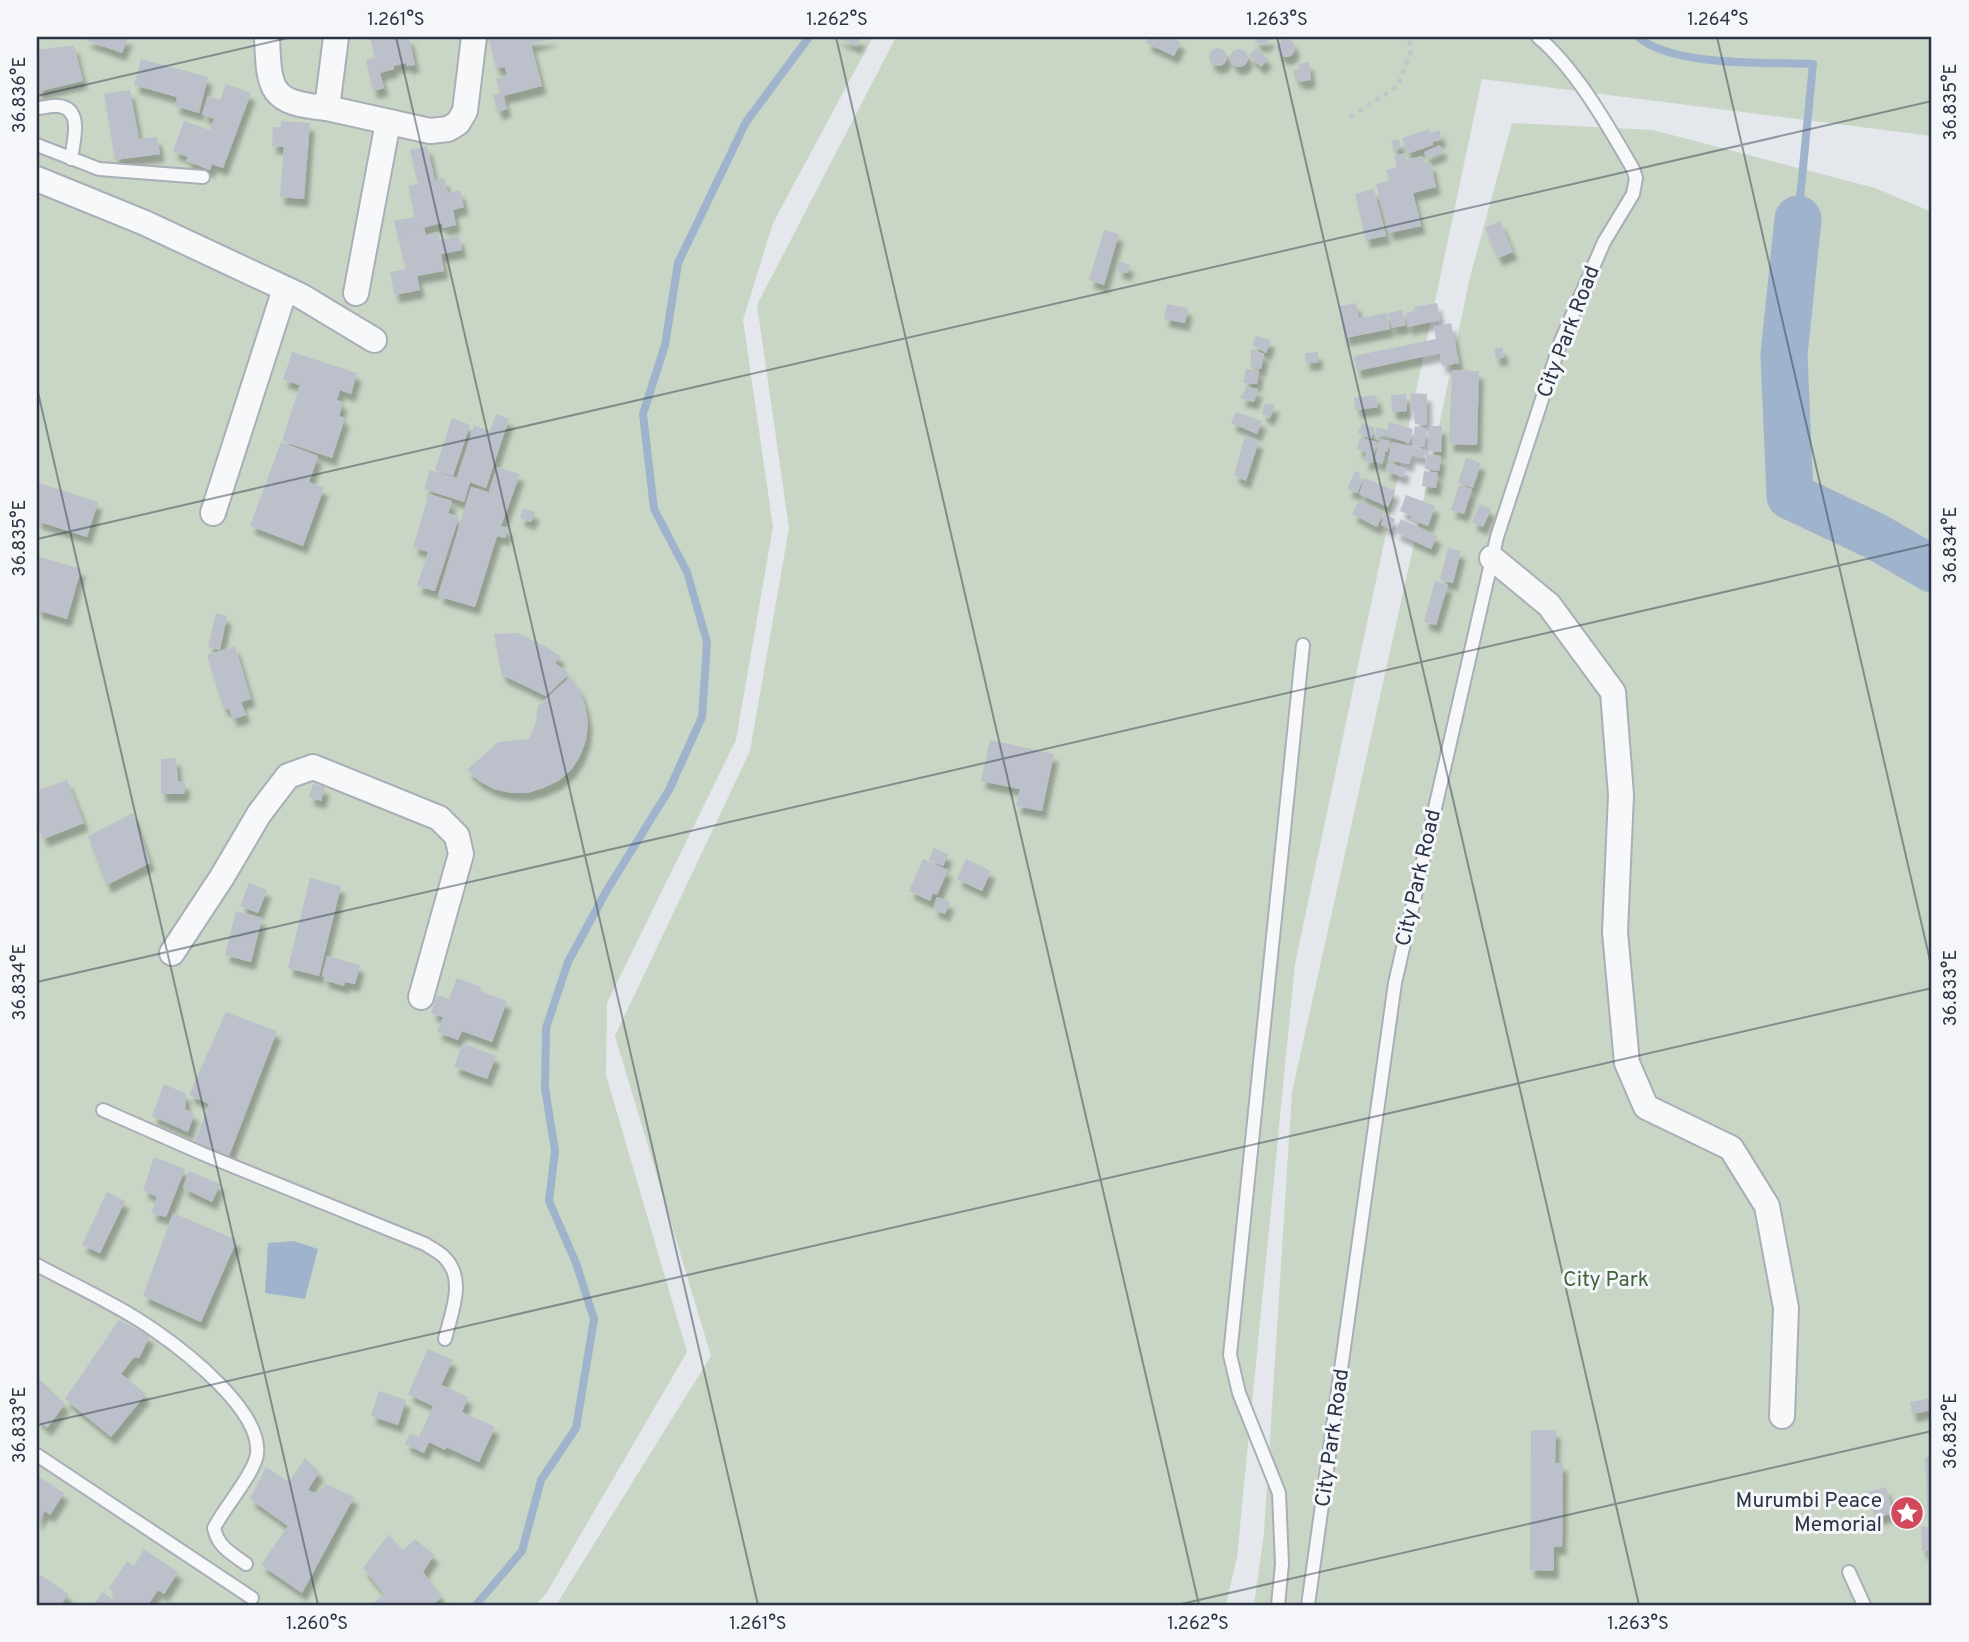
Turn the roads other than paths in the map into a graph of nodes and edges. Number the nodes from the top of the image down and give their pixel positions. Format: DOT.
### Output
graph roads {
  1 [pos="267,37"];
  2 [pos="336,37"];
  3 [pos="474,37"];
  4 [pos="1538,37"];
  5 [pos="37,108"];
  6 [pos="327,108"];
  7 [pos="388,122"];
  8 [pos="37,145"];
  9 [pos="71,159"];
  10 [pos="203,177"];
  11 [pos="37,179"];
  12 [pos="285,289"];
  13 [pos="356,293"];
  14 [pos="374,340"];
  15 [pos="213,513"];
  16 [pos="1492,558"];
  17 [pos="1303,645"];
  18 [pos="172,953"];
  19 [pos="421,997"];
  20 [pos="103,1110"];
  21 [pos="37,1265"];
  22 [pos="445,1339"];
  23 [pos="1782,1416"];
  24 [pos="37,1455"];
  25 [pos="246,1564"];
  26 [pos="1849,1572"];
  27 [pos="252,1598"];
  28 [pos="1278,1605"];
  29 [pos="1308,1605"];
  30 [pos="1864,1605"];
  1 -- 6 [label="street"];
  2 -- 6 [label="street"];
  3 -- 7 [label="street"];
  4 -- 16 [label="lane, City Park Road"];
  5 -- 9 [label="lane"];
  6 -- 7 [label="street"];
  7 -- 13 [label="street"];
  8 -- 9 [label="lane"];
  9 -- 10 [label="lane"];
  11 -- 12 [label="street"];
  12 -- 14 [label="street"];
  12 -- 15 [label="street"];
  16 -- 23 [label="street"];
  16 -- 29 [label="lane, City Park Road"];
  17 -- 28 [label="lane"];
  18 -- 19 [label="street"];
  20 -- 22 [label="lane"];
  21 -- 25 [label="lane"];
  24 -- 27 [label="lane"];
  26 -- 30 [label="lane"];
}
